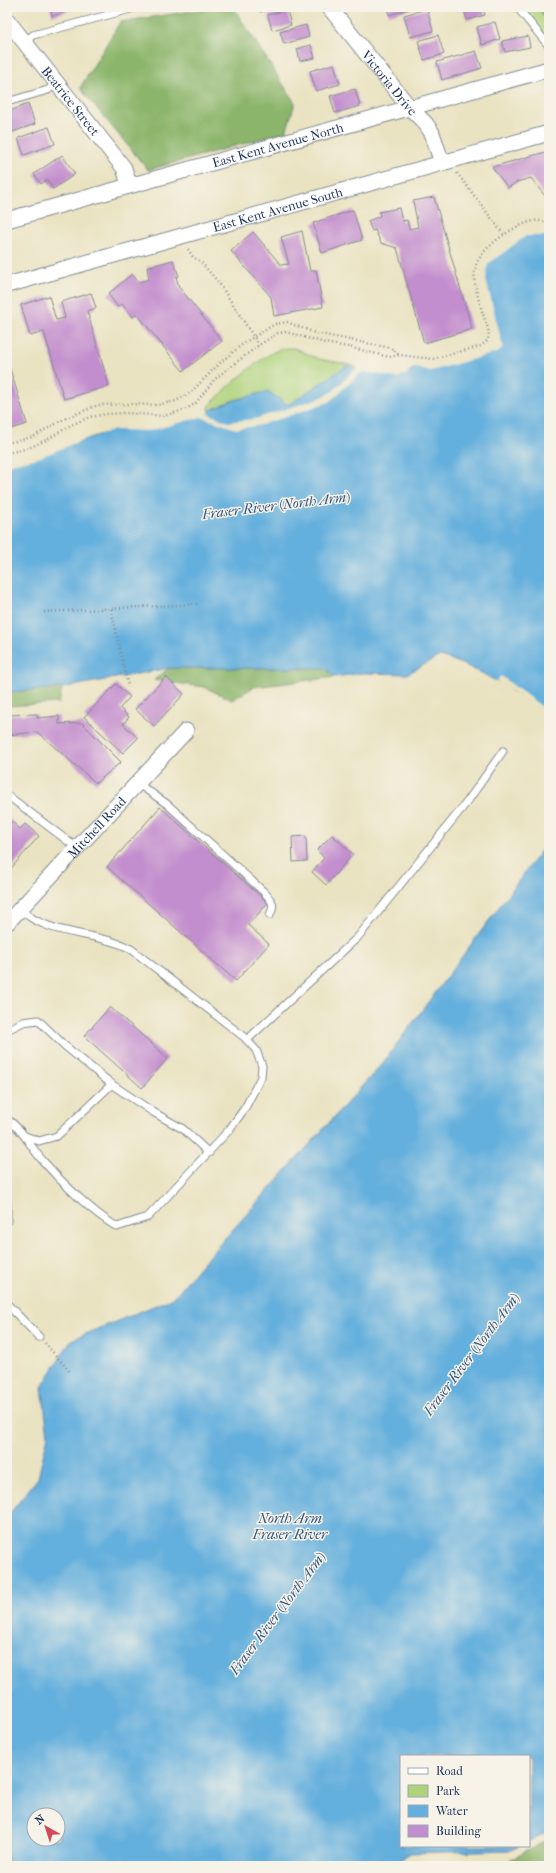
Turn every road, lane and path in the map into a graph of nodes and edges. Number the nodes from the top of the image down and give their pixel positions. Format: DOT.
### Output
graph roads {
  1 [pos="138,7"];
  2 [pos="329,7"];
  3 [pos="517,7"];
  4 [pos="7,20"];
  5 [pos="24,42"];
  6 [pos="549,46"];
  7 [pos="549,69"];
  8 [pos="57,83"];
  9 [pos="7,102"];
  10 [pos="410,108"];
  11 [pos="549,133"];
  12 [pos="442,163"];
  13 [pos="457,174"];
  14 [pos="129,185"];
  15 [pos="7,220"];
  16 [pos="549,224"];
  17 [pos="504,235"];
  18 [pos="188,249"];
  19 [pos="7,285"];
  20 [pos="254,336"];
  21 [pos="259,345"];
  22 [pos="400,355"];
  23 [pos="7,443"];
  24 [pos="7,453"];
  25 [pos="196,604"];
  26 [pos="111,608"];
  27 [pos="44,612"];
  28 [pos="128,686"];
  29 [pos="186,731"];
  30 [pos="503,751"];
  31 [pos="137,783"];
  32 [pos="7,795"];
  33 [pos="77,848"];
  34 [pos="20,909"];
  35 [pos="270,915"];
  36 [pos="7,923"];
  37 [pos="7,1030"];
  38 [pos="247,1040"];
  39 [pos="112,1084"];
  40 [pos="7,1119"];
  41 [pos="25,1136"];
  42 [pos="209,1153"];
  43 [pos="7,1202"];
  44 [pos="7,1221"];
  45 [pos="7,1304"];
  46 [pos="39,1337"];
  47 [pos="70,1372"];
  1 -- 5 [label="lane"];
  2 -- 10 [label="street, Victoria Drive"];
  3 -- 6 [label="lane"];
  4 -- 5 [label="street, Beatrice Street"];
  5 -- 8 [label="street, Beatrice Street"];
  7 -- 10 [label="street, East Kent Avenue North"];
  8 -- 9 [label="lane"];
  8 -- 14 [label="street, Beatrice Street"];
  10 -- 12 [label="street, Victoria Drive"];
  10 -- 14 [label="street, East Kent Avenue North"];
  11 -- 12 [label="street, East Kent Avenue South"];
  12 -- 19 [label="street, East Kent Avenue South"];
  13 -- 17 [label="path"];
  14 -- 15 [label="street, East Kent Avenue North"];
  16 -- 17 [label="path"];
  17 -- 22 [label="path"];
  18 -- 20 [label="path"];
  20 -- 21 [label="path"];
  20 -- 22 [label="path"];
  20 -- 23 [label="path"];
  21 -- 22 [label="path"];
  21 -- 24 [label="path"];
  25 -- 26 [label="path"];
  26 -- 27 [label="path"];
  26 -- 28 [label="path"];
  29 -- 31 [label="street, Mitchell Road"];
  30 -- 38 [label="lane"];
  31 -- 33 [label="street, Mitchell Road"];
  31 -- 35 [label="lane"];
  32 -- 33 [label="lane"];
  33 -- 34 [label="street, Mitchell Road"];
  34 -- 36 [label="street, Mitchell Road"];
  34 -- 38 [label="lane"];
  37 -- 39 [label="lane"];
  38 -- 42 [label="lane"];
  39 -- 41 [label="lane"];
  39 -- 42 [label="lane"];
  40 -- 41 [label="lane"];
  41 -- 42 [label="lane"];
  43 -- 44 [label="lane"];
  45 -- 46 [label="lane"];
  46 -- 47 [label="path"];
}
